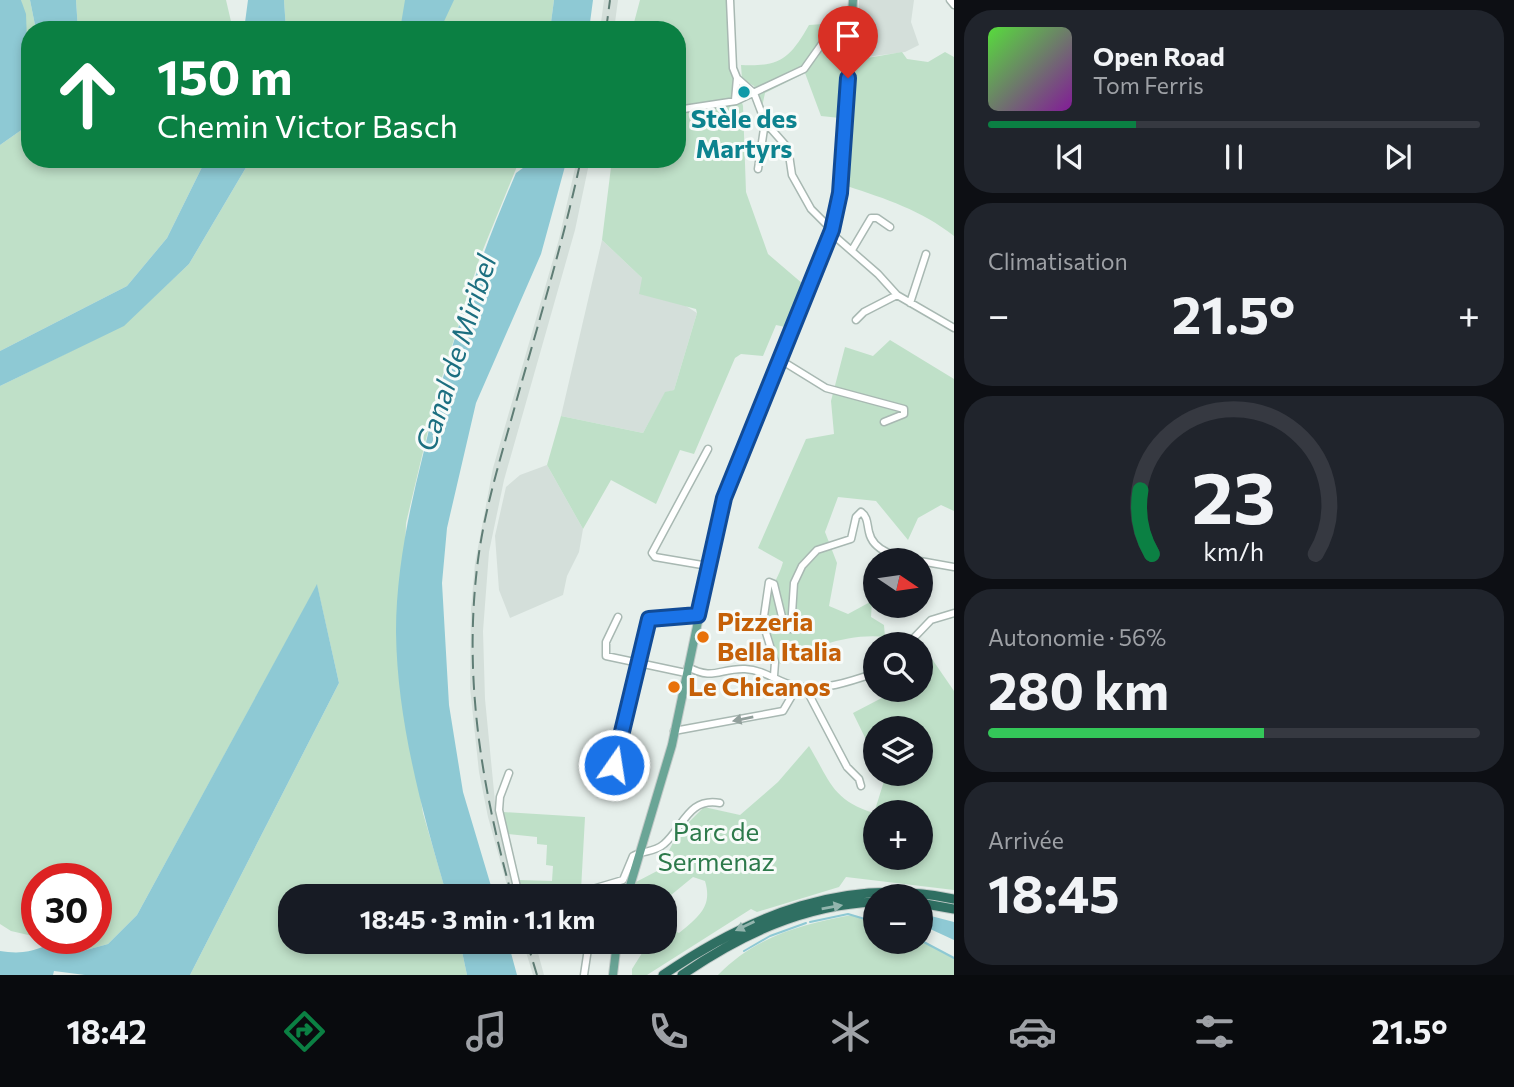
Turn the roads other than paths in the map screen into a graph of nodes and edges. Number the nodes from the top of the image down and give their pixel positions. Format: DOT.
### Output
graph roads {
  1 [pos="730,0"];
  2 [pos="853,0"];
  3 [pos="950,0"];
  4 [pos="954,5"];
  5 [pos="852,24"];
  6 [pos="737,78"];
  7 [pos="754,93"];
  8 [pos="734,101"];
  9 [pos="686,109"];
  10 [pos="765,122"];
  11 [pos="758,169"];
  12 [pos="890,227"];
  13 [pos="831,232"];
  14 [pos="852,250"];
  15 [pos="926,254"];
  16 [pos="897,295"];
  17 [pos="910,303"];
  18 [pos="856,320"];
  19 [pos="954,328"];
  20 [pos="779,359"];
  21 [pos="884,422"];
  22 [pos="708,449"];
  23 [pos="879,548"];
  24 [pos="933,563"];
  25 [pos="708,566"];
  26 [pos="954,567"];
  27 [pos="954,613"];
  28 [pos="698,615"];
  29 [pos="618,617"];
  30 [pos="920,632"];
  31 [pos="638,664"];
  32 [pos="687,670"];
  33 [pos="774,676"];
  34 [pos="863,676"];
  35 [pos="797,687"];
  36 [pos="805,687"];
  37 [pos="674,731"];
  38 [pos="614,765"];
  39 [pos="509,773"];
  40 [pos="861,786"];
  41 [pos="720,803"];
  42 [pos="641,852"];
  43 [pos="516,884"];
  44 [pos="610,884"];
  45 [pos="631,884"];
  46 [pos="954,899"];
  47 [pos="863,903"];
  48 [pos="933,905"];
  49 [pos="954,909"];
  50 [pos="587,954"];
  51 [pos="615,954"];
  52 [pos="584,975"];
  53 [pos="612,975"];
  54 [pos="663,975"];
  55 [pos="682,975"];
  1 -- 6 [label="street"];
  2 -- 5 [label="main road"];
  3 -- 4 [label="street"];
  5 -- 7 [label="street"];
  5 -- 13 [label="main road"];
  6 -- 7 [label="street"];
  6 -- 8 [label="street"];
  7 -- 8 [label="street"];
  7 -- 10 [label="street"];
  8 -- 9 [label="street"];
  10 -- 11 [label="street"];
  10 -- 13 [label="street"];
  12 -- 14 [label="street"];
  13 -- 14 [label="street"];
  13 -- 20 [label="main road"];
  14 -- 16 [label="street"];
  15 -- 17 [label="street"];
  16 -- 17 [label="street"];
  16 -- 18 [label="street"];
  17 -- 19 [label="street"];
  20 -- 21 [label="street"];
  20 -- 25 [label="main road"];
  22 -- 25 [label="street"];
  23 -- 33 [label="street"];
  24 -- 26 [label="street"];
  25 -- 28 [label="main road"];
  27 -- 30 [label="street"];
  28 -- 31 [label="street"];
  28 -- 32 [label="main road"];
  29 -- 31 [label="street"];
  31 -- 32 [label="street"];
  31 -- 38 [label="street"];
  32 -- 33 [label="street"];
  32 -- 37 [label="main road"];
  33 -- 35 [label="street"];
  34 -- 36 [label="street"];
  35 -- 36 [label="street"];
  35 -- 37 [label="street, one-way"];
  36 -- 40 [label="street"];
  37 -- 42 [label="main road"];
  39 -- 43 [label="street"];
  41 -- 42 [label="street"];
  42 -- 44 [label="street"];
  42 -- 45 [label="main road"];
  46 -- 54 [label="highway, one-way"];
  55 -- 47 [label="highway, one-way"];
  48 -- 49 [label="highway"];
  50 -- 52 [label="street"];
  51 -- 53 [label="main road"];
}
